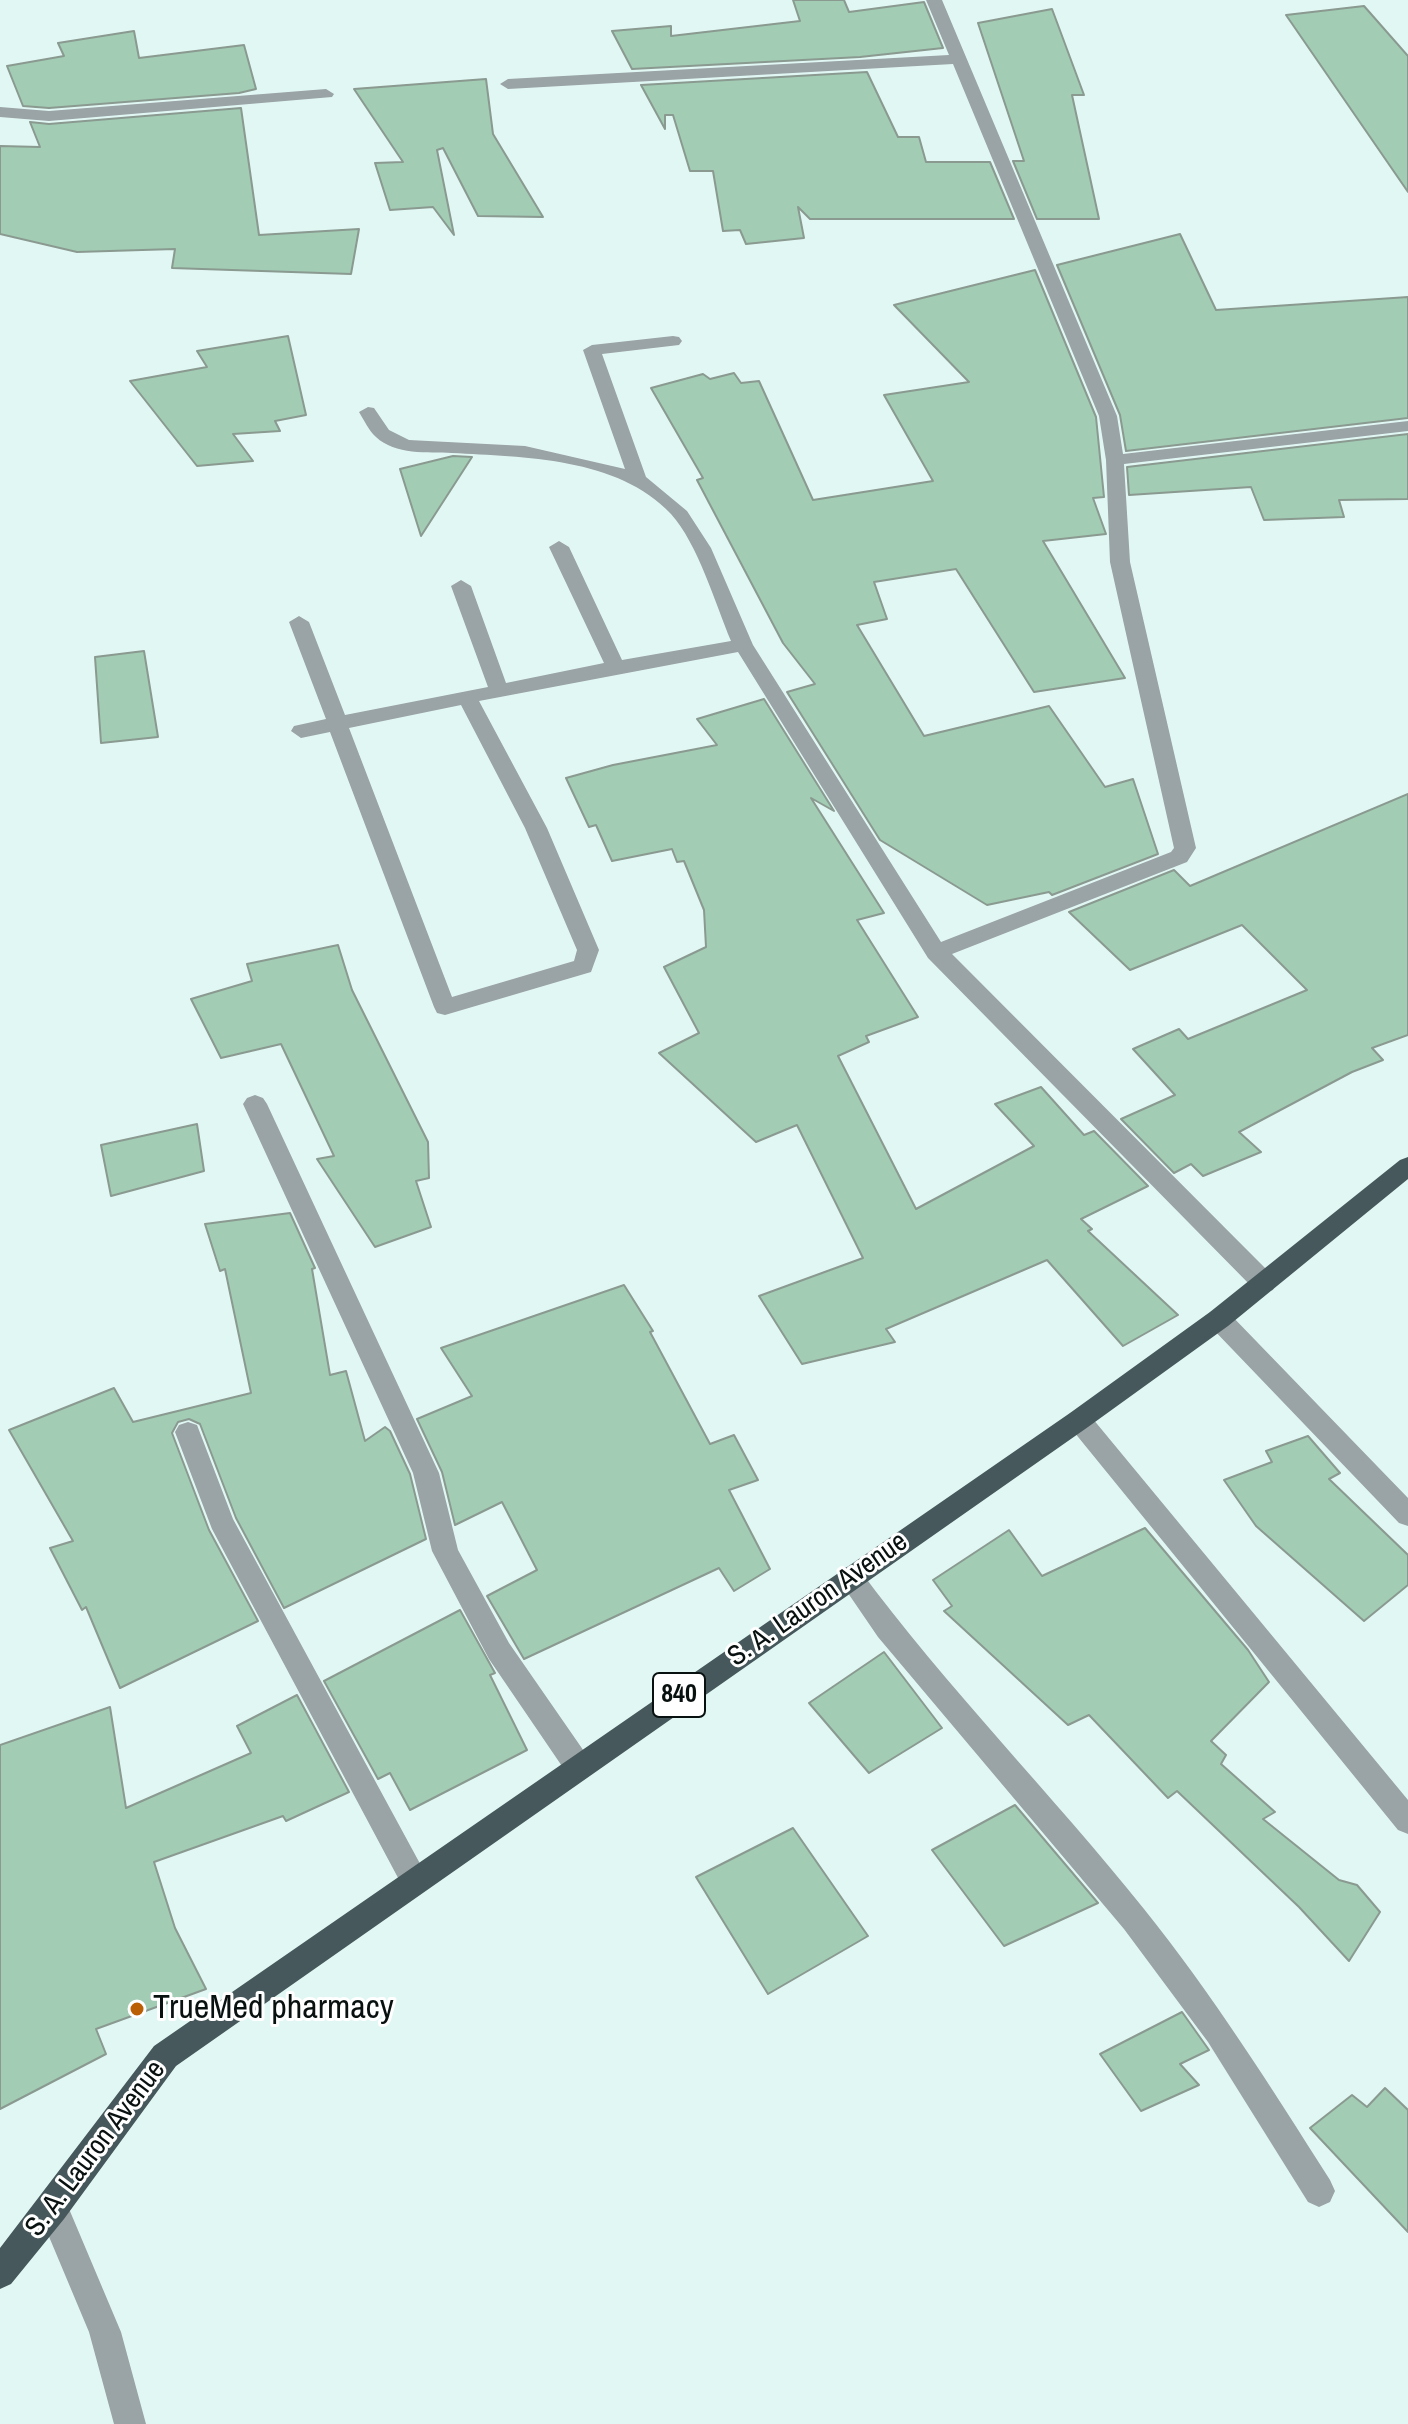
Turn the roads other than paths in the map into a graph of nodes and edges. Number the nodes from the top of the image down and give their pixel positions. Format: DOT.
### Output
graph roads {
  1 [pos="934,0"];
  2 [pos="961,59"];
  3 [pos="508,84"];
  4 [pos="326,94"];
  5 [pos="0,112"];
  6 [pos="673,341"];
  7 [pos="368,412"];
  8 [pos="1408,426"];
  9 [pos="1115,460"];
  10 [pos="638,480"];
  11 [pos="559,547"];
  12 [pos="461,586"];
  13 [pos="299,622"];
  14 [pos="743,645"];
  15 [pos="616,667"];
  16 [pos="500,693"];
  17 [pos="468,700"];
  18 [pos="340,725"];
  19 [pos="301,731"];
  20 [pos="936,952"];
  21 [pos="255,1104"];
  22 [pos="1408,1166"];
  23 [pos="1264,1283"];
  24 [pos="1219,1319"];
  25 [pos="1079,1420"];
  26 [pos="188,1432"];
  27 [pos="1408,1515"];
  28 [pos="850,1577"];
  29 [pos="578,1766"];
  30 [pos="1408,1821"];
  31 [pos="414,1880"];
  32 [pos="1319,2191"];
  33 [pos="53,2208"];
  34 [pos="0,2273"];
  35 [pos="130,2424"];
  1 -- 2 [label="street"];
  2 -- 3 [label="street"];
  2 -- 9 [label="street"];
  4 -- 5 [label="street"];
  6 -- 10 [label="street"];
  7 -- 10 [label="street"];
  8 -- 9 [label="street"];
  9 -- 20 [label="street"];
  10 -- 14 [label="street"];
  11 -- 15 [label="street"];
  12 -- 16 [label="street"];
  13 -- 18 [label="street"];
  14 -- 15 [label="street"];
  14 -- 20 [label="street"];
  15 -- 16 [label="street"];
  16 -- 17 [label="street"];
  17 -- 18 [label="street"];
  17 -- 18 [label="street"];
  18 -- 19 [label="street"];
  20 -- 23 [label="street"];
  21 -- 29 [label="street"];
  22 -- 23 [label="highway, S. A. Lauron Avenue / 840"];
  23 -- 24 [label="highway, S. A. Lauron Avenue / 840"];
  24 -- 25 [label="highway, S. A. Lauron Avenue / 840"];
  24 -- 27 [label="street"];
  25 -- 28 [label="highway, S. A. Lauron Avenue / 840"];
  25 -- 30 [label="street"];
  26 -- 31 [label="street"];
  28 -- 29 [label="highway, S. A. Lauron Avenue / 840"];
  28 -- 32 [label="street"];
  29 -- 31 [label="highway, S. A. Lauron Avenue / 840"];
  31 -- 33 [label="highway, S. A. Lauron Avenue / 840"];
  33 -- 34 [label="highway, S. A. Lauron Avenue / 840"];
  33 -- 35 [label="street"];
}
